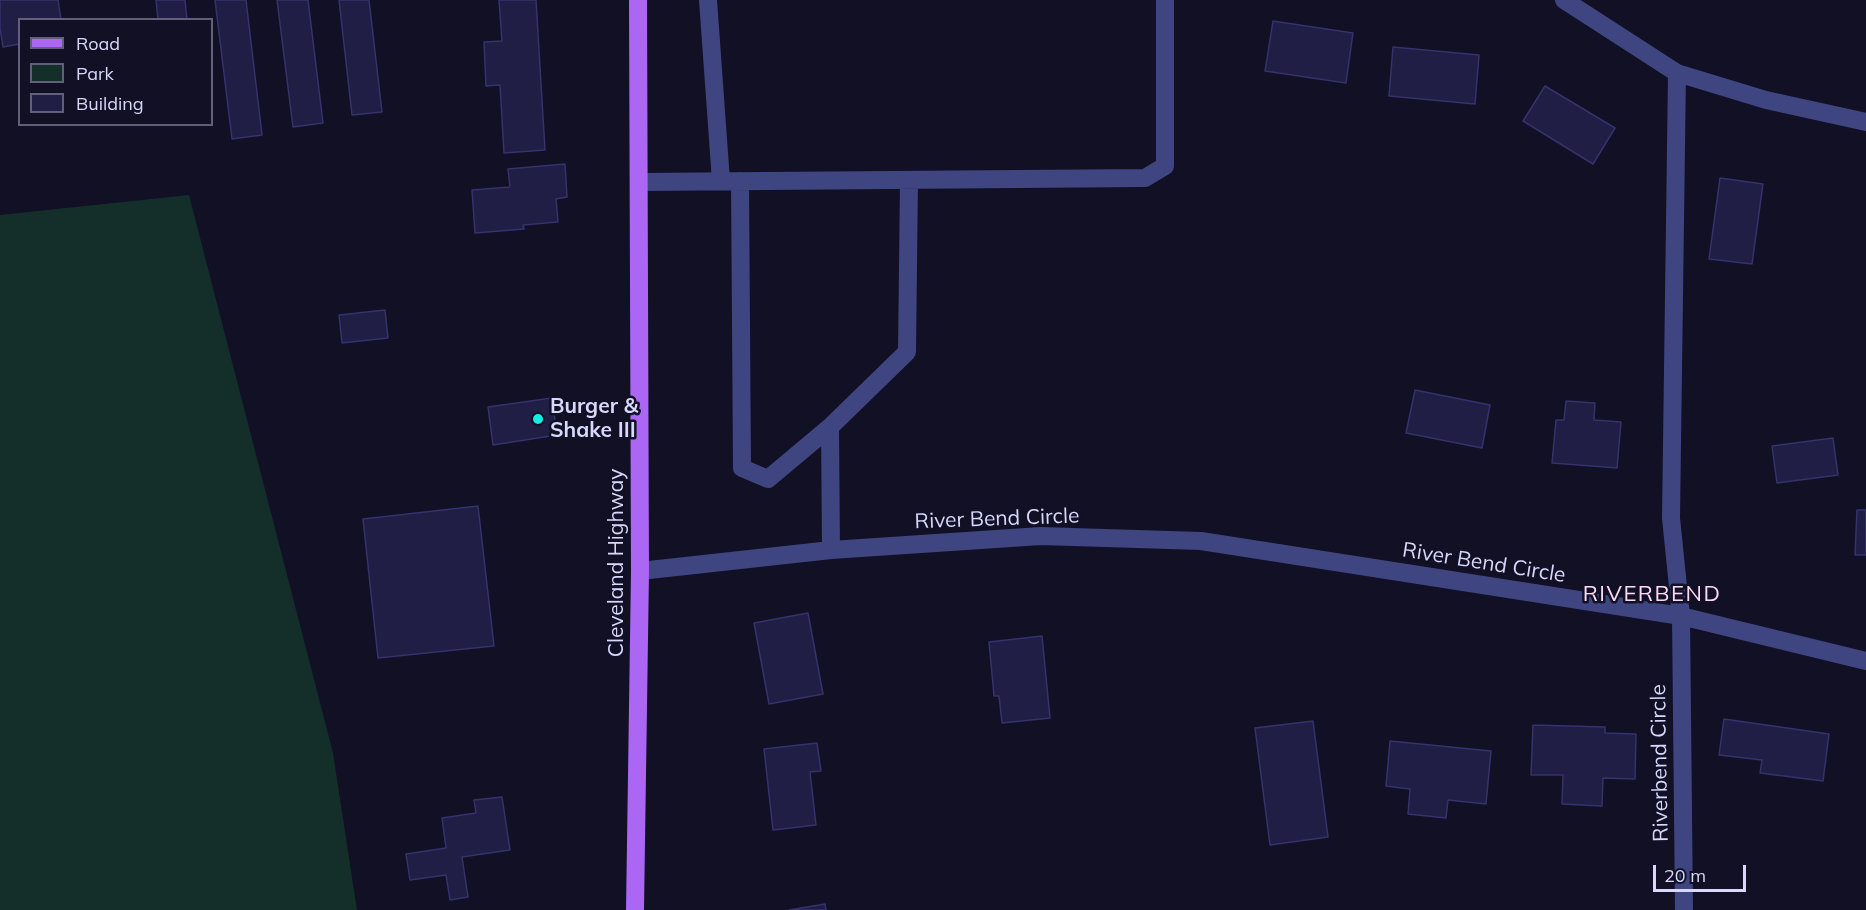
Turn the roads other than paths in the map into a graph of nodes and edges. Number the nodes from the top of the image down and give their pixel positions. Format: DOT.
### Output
graph roads {
  1 [pos="638,0"];
  2 [pos="708,0"];
  3 [pos="1165,0"];
  4 [pos="1564,0"];
  5 [pos="1677,73"];
  6 [pos="1866,122"];
  7 [pos="909,180"];
  8 [pos="721,181"];
  9 [pos="740,181"];
  10 [pos="639,182"];
  11 [pos="830,427"];
  12 [pos="831,550"];
  13 [pos="640,571"];
  14 [pos="1681,616"];
  15 [pos="1866,661"];
  16 [pos="635,910"];
  17 [pos="1684,910"];
  1 -- 10 [label="main road, Cleveland Highway"];
  2 -- 8 [label="street"];
  3 -- 7 [label="street"];
  4 -- 5 [label="street"];
  5 -- 6 [label="street"];
  5 -- 14 [label="street"];
  7 -- 9 [label="street"];
  7 -- 11 [label="street"];
  8 -- 9 [label="street"];
  8 -- 10 [label="street"];
  9 -- 11 [label="street"];
  10 -- 13 [label="main road, Cleveland Highway"];
  11 -- 12 [label="street"];
  12 -- 13 [label="street, River Bend Circle"];
  12 -- 14 [label="street, River Bend Circle"];
  13 -- 16 [label="main road, Cleveland Highway"];
  14 -- 15 [label="street, River Bend Circle"];
  14 -- 17 [label="street, Riverbend Circle"];
}
